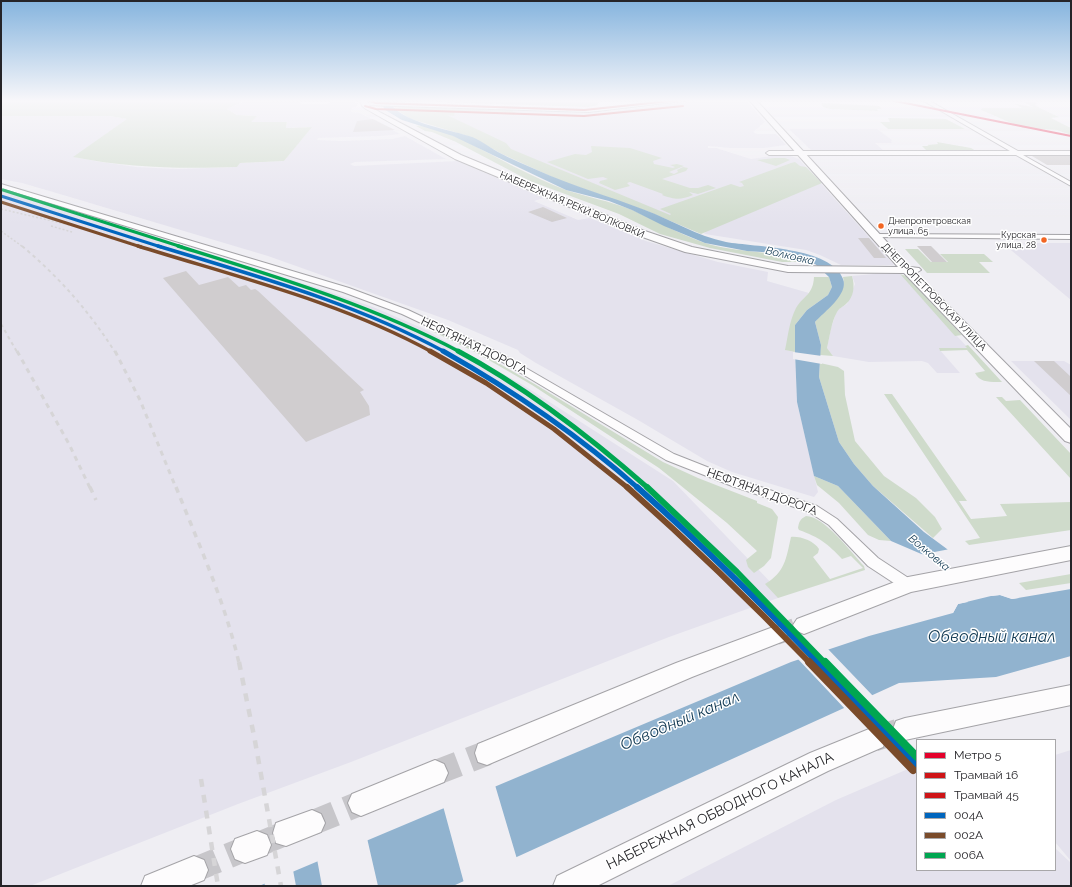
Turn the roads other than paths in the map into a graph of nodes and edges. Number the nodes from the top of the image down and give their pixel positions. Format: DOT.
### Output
graph roads {
  1 [pos="429,141"];
  2 [pos="435,141"];
  3 [pos="792,141"];
  4 [pos="793,141"];
  5 [pos="996,141"];
  6 [pos="769,152"];
  7 [pos="802,152"];
  8 [pos="1016,153"];
  9 [pos="1071,153"];
  10 [pos="1071,184"];
  11 [pos="1,186"];
  12 [pos="880,236"];
  13 [pos="1071,237"];
  14 [pos="798,269"];
  15 [pos="911,270"];
  16 [pos="1071,426"];
  17 [pos="1071,438"];
  18 [pos="1071,553"];
  19 [pos="917,584"];
  20 [pos="804,625"];
  21 [pos="776,635"];
  22 [pos="1071,695"];
  23 [pos="905,729"];
  24 [pos="874,739"];
  25 [pos="487,752"];
  26 [pos="435,773"];
  27 [pos="361,803"];
  28 [pos="312,823"];
  29 [pos="286,833"];
  30 [pos="194,870"];
  31 [pos="155,886"];
  32 [pos="567,886"];
  1 -- 14 [label="main road, НАБЕРЕЖНАЯ РЕКИ ВОЛКОВКИ"];
  2 -- 14 [label="main road, НАБЕРЕЖНАЯ РЕКИ ВОЛКОВКИ"];
  3 -- 7 [label="main road, ДНЕПРОПЕТРОВСКАЯ УЛИЦА"];
  4 -- 7 [label="main road, ДНЕПРОПЕТРОВСКАЯ УЛИЦА"];
  5 -- 8 [label="street"];
  6 -- 7 [label="street"];
  7 -- 8 [label="street"];
  7 -- 12 [label="main road, ДНЕПРОПЕТРОВСКАЯ УЛИЦА"];
  8 -- 9 [label="street"];
  8 -- 10 [label="street"];
  11 -- 19 [label="street, НЕФТЯНАЯ ДОРОГА"];
  12 -- 13 [label="street"];
  12 -- 15 [label="main road, ДНЕПРОПЕТРОВСКАЯ УЛИЦА"];
  14 -- 15 [label="main road, НАБЕРЕЖНАЯ РЕКИ ВОЛКОВКИ"];
  15 -- 16 [label="main road, ДНЕПРОПЕТРОВСКАЯ УЛИЦА"];
  15 -- 17 [label="main road, ДНЕПРОПЕТРОВСКАЯ УЛИЦА"];
  18 -- 19 [label="main road"];
  19 -- 20 [label="main road"];
  21 -- 25 [label="main road"];
  22 -- 23 [label="main road"];
  24 -- 32 [label="main road, НАБЕРЕЖНАЯ ОБВОДНОГО КАНАЛА"];
  26 -- 27 [label="main road"];
  28 -- 29 [label="main road"];
  30 -- 31 [label="main road"];
}
